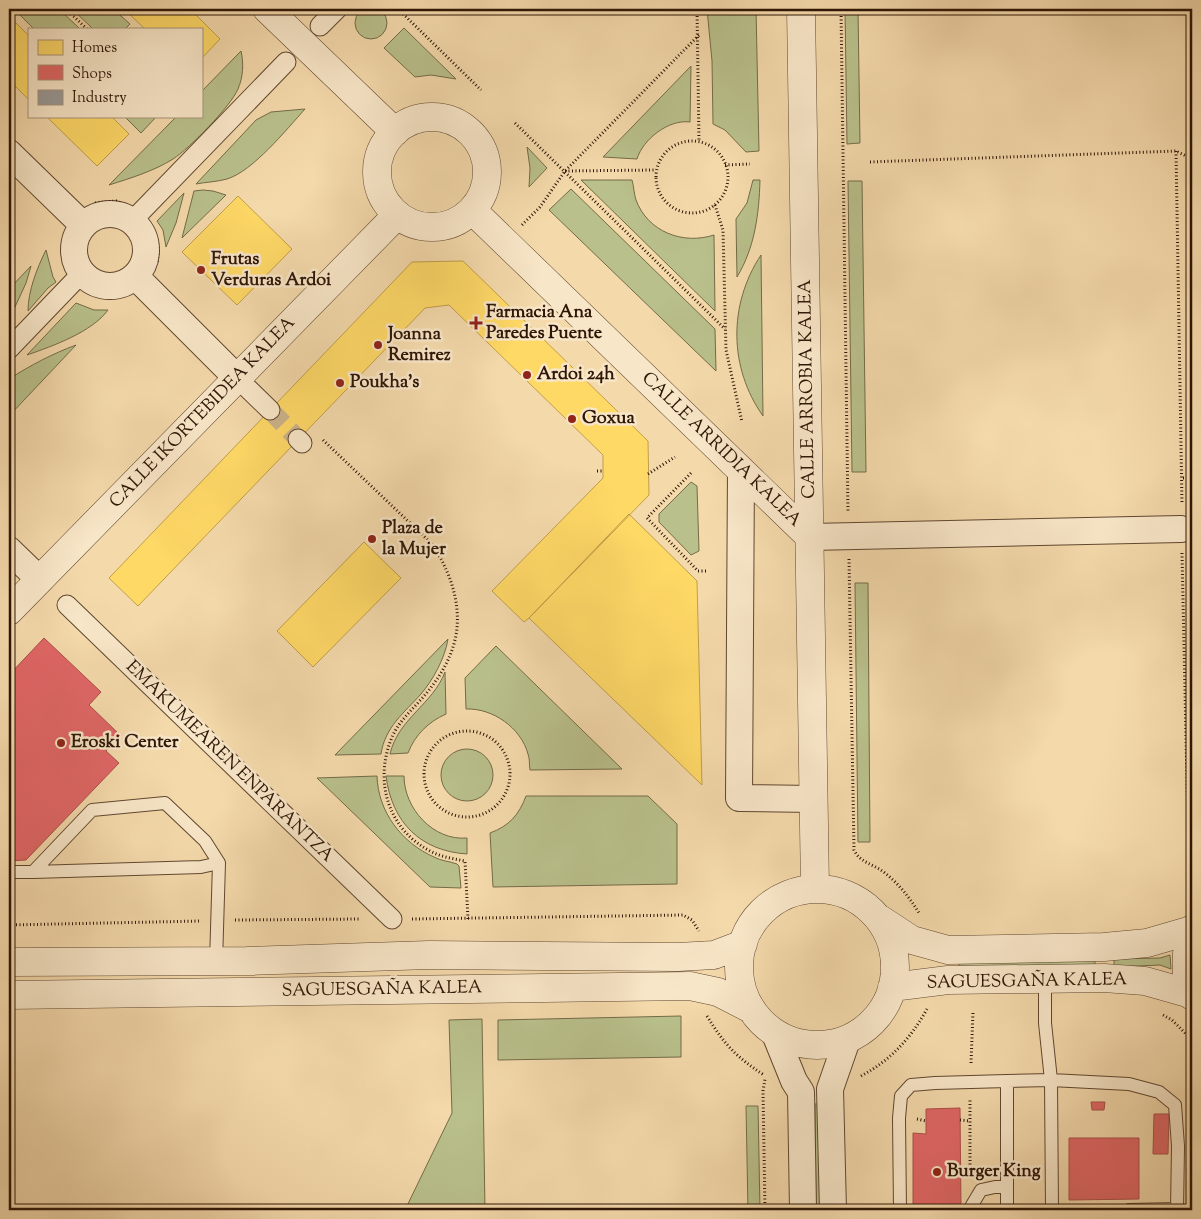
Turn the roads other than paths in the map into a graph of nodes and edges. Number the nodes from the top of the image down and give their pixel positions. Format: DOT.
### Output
graph roads {
  1 [pos="267,9"];
  2 [pos="337,9"];
  3 [pos="801,9"];
  4 [pos="320,26"];
  5 [pos="286,62"];
  6 [pos="395,132"];
  7 [pos="9,153"];
  8 [pos="472,210"];
  9 [pos="397,215"];
  10 [pos="132,221"];
  11 [pos="83,225"];
  12 [pos="81,274"];
  13 [pos="135,276"];
  14 [pos="9,349"];
  15 [pos="238,378"];
  16 [pos="270,410"];
  17 [pos="741,470"];
  18 [pos="1181,529"];
  19 [pos="810,536"];
  20 [pos="9,550"];
  21 [pos="40,580"];
  22 [pos="67,605"];
  23 [pos="9,611"];
  24 [pos="814,799"];
  25 [pos="219,863"];
  26 [pos="9,872"];
  27 [pos="33,872"];
  28 [pos="815,889"];
  29 [pos="392,919"];
  30 [pos="880,919"];
  31 [pos="1192,929"];
  32 [pos="743,944"];
  33 [pos="9,962"];
  34 [pos="216,962"];
  35 [pos="1044,978"];
  36 [pos="892,987"];
  37 [pos="9,995"];
  38 [pos="1192,995"];
  39 [pos="751,1009"];
  40 [pos="775,1034"];
  41 [pos="847,1040"];
  42 [pos="1051,1080"];
  43 [pos="1007,1081"];
  44 [pos="1006,1187"];
  45 [pos="803,1210"];
  46 [pos="833,1210"];
  47 [pos="900,1210"];
  48 [pos="972,1210"];
  49 [pos="1007,1210"];
  50 [pos="1052,1210"];
  51 [pos="1128,1210"];
  52 [pos="1177,1210"];
  1 -- 6 [label="street"];
  2 -- 4 [label="street"];
  3 -- 19 [label="street, CALLE ARROBIA KALEA"];
  5 -- 10 [label="street"];
  6 -- 8 [label="street"];
  6 -- 9 [label="street"];
  7 -- 11 [label="street"];
  8 -- 9 [label="street"];
  8 -- 17 [label="street, CALLE ARRIDIA KALEA"];
  9 -- 15 [label="street, CALLE IKORTEBIDEA KALEA"];
  10 -- 11 [label="street"];
  10 -- 13 [label="street"];
  11 -- 12 [label="street"];
  12 -- 13 [label="street"];
  12 -- 14 [label="street"];
  13 -- 15 [label="street"];
  15 -- 16 [label="street"];
  15 -- 21 [label="street, CALLE IKORTEBIDEA KALEA"];
  17 -- 19 [label="street, CALLE ARRIDIA KALEA"];
  17 -- 24 [label="street"];
  18 -- 19 [label="street, CALLE ARRIDIA KALEA"];
  19 -- 24 [label="street, CALLE ARROBIA KALEA"];
  20 -- 21 [label="street"];
  21 -- 23 [label="street, CALLE IKORTEBIDEA KALEA"];
  22 -- 29 [label="street, EMAKUMEAREN ENPARANTZA"];
  24 -- 28 [label="street, CALLE ARROBIA KALEA"];
  25 -- 27 [label="lane"];
  25 -- 27 [label="lane"];
  25 -- 34 [label="lane"];
  26 -- 27 [label="lane"];
  28 -- 30 [label="street"];
  28 -- 32 [label="street"];
  30 -- 31 [label="street, SAGUESGAÑA KALEA"];
  30 -- 36 [label="street"];
  31 -- 38 [label="street"];
  32 -- 34 [label="street, SAGUESGAÑA KALEA"];
  32 -- 39 [label="street"];
  33 -- 34 [label="street, SAGUESGAÑA KALEA"];
  35 -- 36 [label="street, SAGUESGAÑA KALEA"];
  35 -- 38 [label="street, SAGUESGAÑA KALEA"];
  35 -- 42 [label="lane"];
  36 -- 41 [label="street"];
  37 -- 39 [label="street, SAGUESGAÑA KALEA"];
  39 -- 40 [label="street"];
  40 -- 41 [label="street"];
  40 -- 45 [label="street"];
  41 -- 46 [label="street"];
  42 -- 43 [label="lane"];
  42 -- 50 [label="lane"];
  42 -- 52 [label="lane"];
  43 -- 44 [label="lane"];
  43 -- 47 [label="lane"];
  44 -- 48 [label="lane"];
  44 -- 49 [label="lane"];
  51 -- 52 [label="lane"];
}
